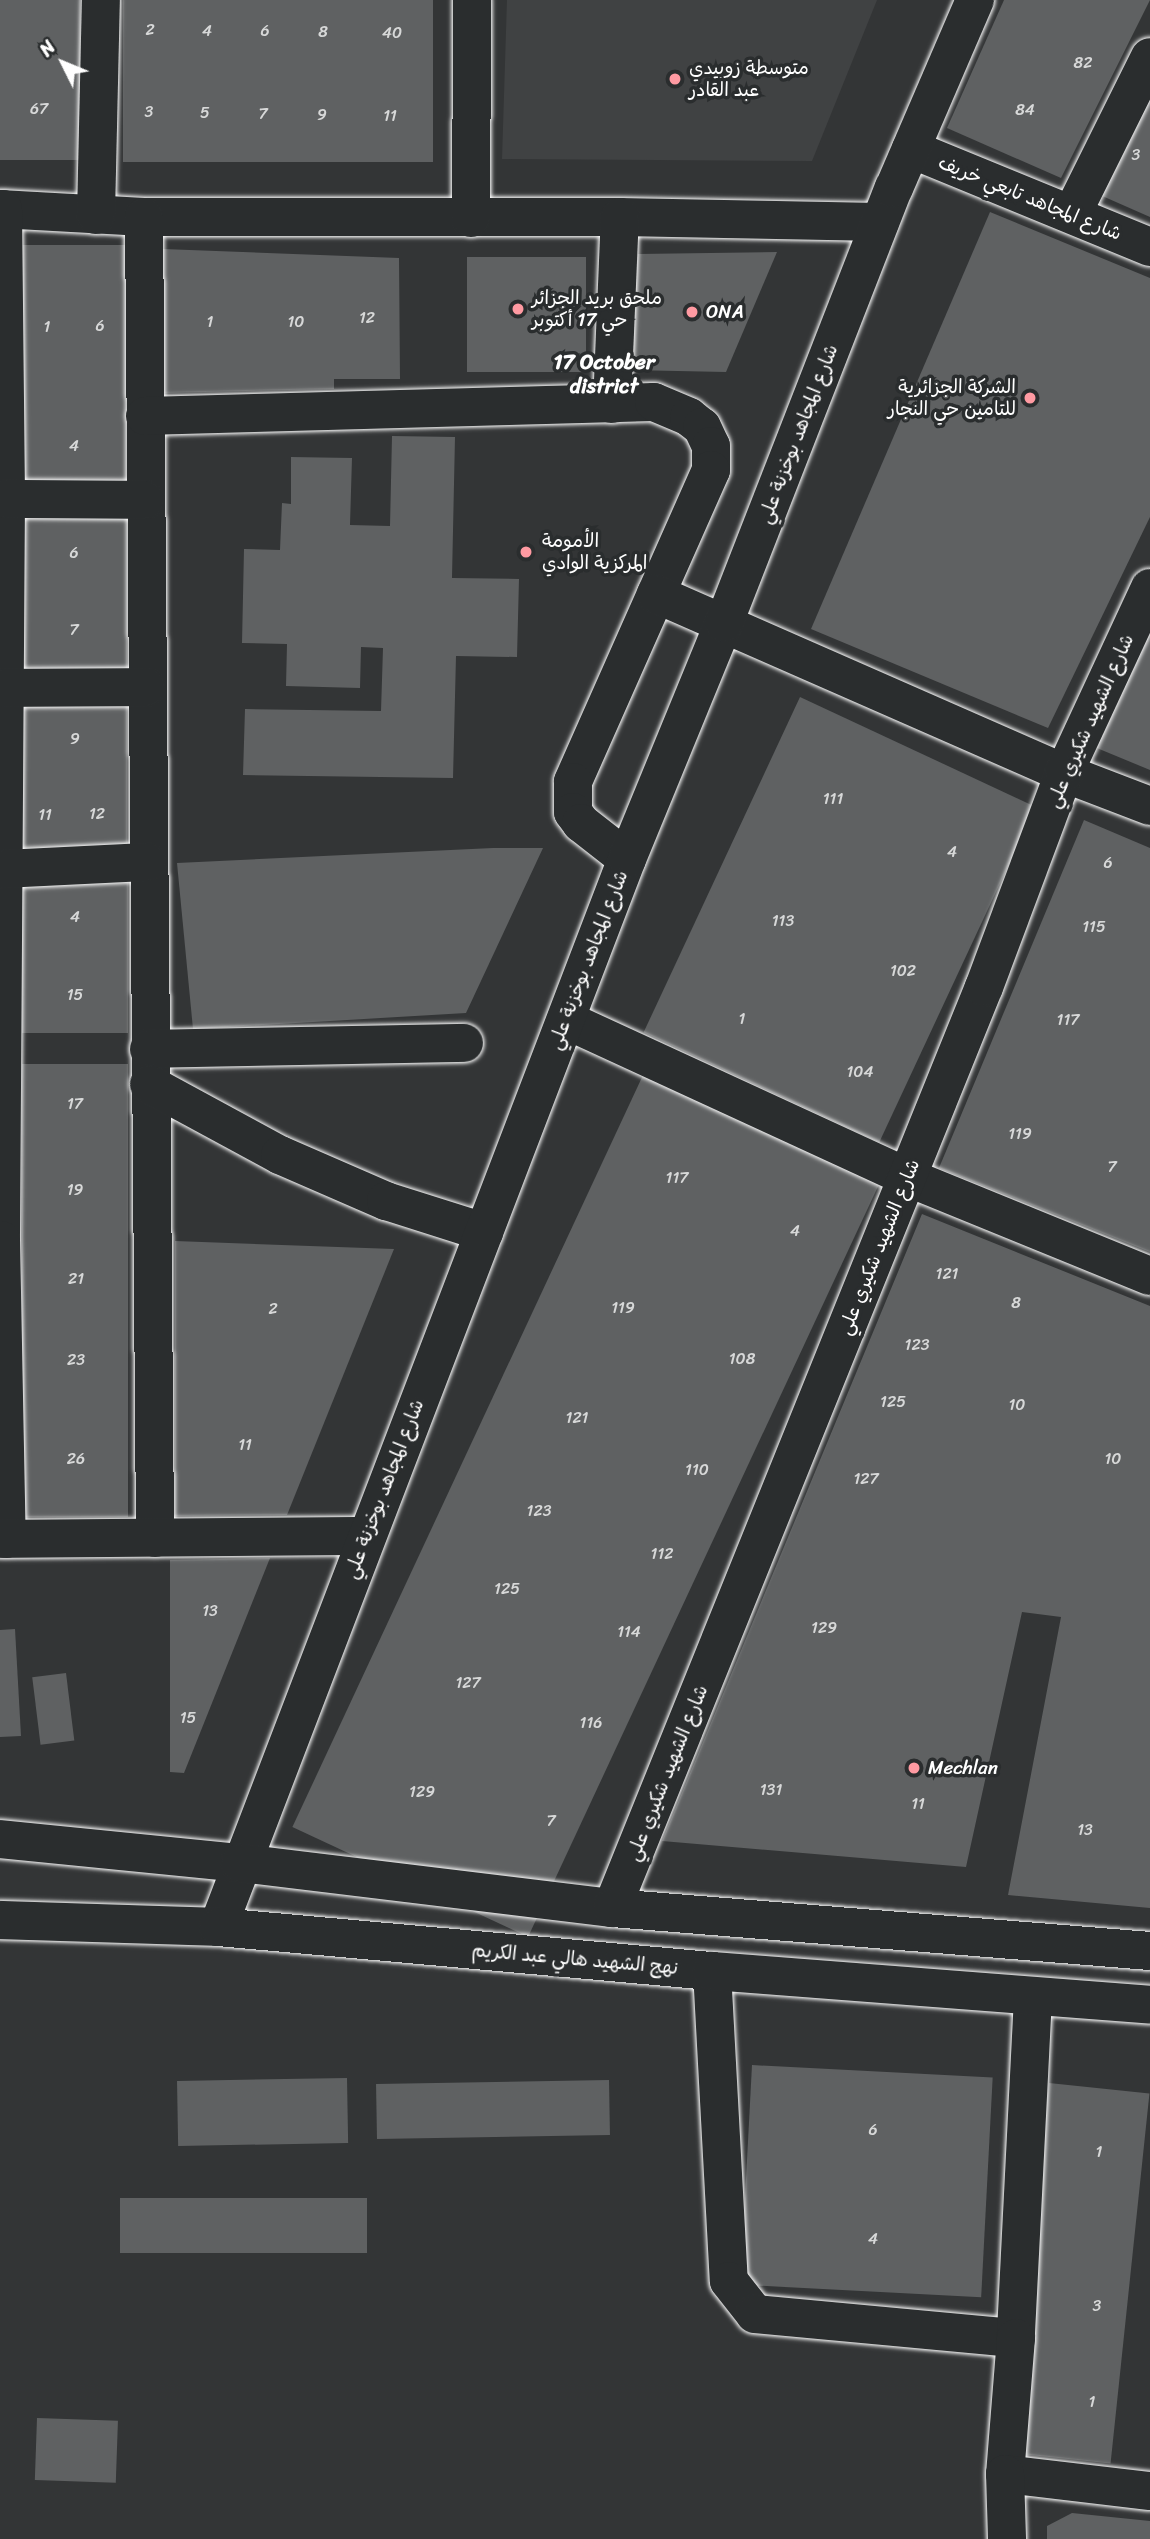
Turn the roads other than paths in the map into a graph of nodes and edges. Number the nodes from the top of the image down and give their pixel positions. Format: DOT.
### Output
graph roads {
  1 [pos="101,0"];
  2 [pos="472,0"];
  3 [pos="975,0"];
  4 [pos="1150,57"];
  5 [pos="911,149"];
  6 [pos="1,209"];
  7 [pos="1072,214"];
  8 [pos="96,215"];
  9 [pos="144,217"];
  10 [pos="620,217"];
  11 [pos="471,218"];
  12 [pos="880,222"];
  13 [pos="1150,247"];
  14 [pos="612,404"];
  15 [pos="145,416"];
  16 [pos="6,499"];
  17 [pos="145,500"];
  18 [pos="1150,588"];
  19 [pos="656,594"];
  20 [pos="724,623"];
  21 [pos="146,687"];
  22 [pos="4,688"];
  23 [pos="1064,773"];
  24 [pos="1150,806"];
  25 [pos="627,859"];
  26 [pos="147,862"];
  27 [pos="3,869"];
  28 [pos="566,1020"];
  29 [pos="464,1043"];
  30 [pos="2,1056"];
  31 [pos="149,1067"];
  32 [pos="907,1177"];
  33 [pos="484,1232"];
  34 [pos="1150,1276"];
  35 [pos="366,1536"];
  36 [pos="155,1538"];
  37 [pos="4,1539"];
  38 [pos="0,1839"];
  39 [pos="240,1863"];
  40 [pos="612,1908"];
  41 [pos="0,1920"];
  42 [pos="218,1927"];
  43 [pos="1150,1951"];
  44 [pos="712,1971"];
  45 [pos="1033,1997"];
  46 [pos="1150,2005"];
  47 [pos="1016,2338"];
  48 [pos="1005,2474"];
  49 [pos="1150,2491"];
  50 [pos="1007,2539"];
  1 -- 8 [label="street"];
  2 -- 11 [label="street"];
  3 -- 5 [label="street, شارع المجاهد بوخزنة علي"];
  4 -- 7 [label="street"];
  5 -- 7 [label="street, شارع المجاهد تابعي خريف"];
  5 -- 12 [label="street, شارع المجاهد بوخزنة علي"];
  6 -- 8 [label="street"];
  6 -- 16 [label="street"];
  7 -- 13 [label="street, شارع المجاهد تابعي خريف"];
  8 -- 9 [label="street"];
  9 -- 11 [label="street"];
  9 -- 15 [label="street"];
  10 -- 11 [label="street"];
  10 -- 12 [label="street"];
  10 -- 14 [label="street"];
  12 -- 20 [label="street, شارع المجاهد بوخزنة علي"];
  14 -- 15 [label="street"];
  14 -- 19 [label="street"];
  15 -- 17 [label="street"];
  16 -- 17 [label="street"];
  16 -- 22 [label="street"];
  17 -- 21 [label="street"];
  18 -- 23 [label="street, شارع الشهيد شكيري علي"];
  19 -- 20 [label="street"];
  19 -- 25 [label="street"];
  20 -- 23 [label="street"];
  20 -- 25 [label="street, شارع المجاهد بوخزنة علي"];
  21 -- 22 [label="street"];
  21 -- 26 [label="street"];
  22 -- 27 [label="street"];
  23 -- 24 [label="street"];
  23 -- 32 [label="street, شارع الشهيد شكيري علي"];
  25 -- 28 [label="street, شارع المجاهد بوخزنة علي"];
  26 -- 27 [label="street"];
  26 -- 31 [label="street"];
  27 -- 30 [label="street"];
  28 -- 32 [label="street"];
  28 -- 33 [label="street, شارع المجاهد بوخزنة علي"];
  29 -- 31 [label="street"];
  30 -- 37 [label="street"];
  31 -- 33 [label="street"];
  31 -- 36 [label="street"];
  32 -- 34 [label="street"];
  32 -- 40 [label="street, شارع الشهيد شكيري علي"];
  33 -- 35 [label="street, شارع المجاهد بوخزنة علي"];
  35 -- 36 [label="street"];
  35 -- 39 [label="street, شارع المجاهد بوخزنة علي"];
  36 -- 37 [label="street"];
  38 -- 39 [label="street"];
  39 -- 40 [label="street"];
  39 -- 42 [label="street, شارع المجاهد بوخزنة علي"];
  40 -- 43 [label="street"];
  41 -- 42 [label="street, نهج الشهيد هالي عبد الكريم"];
  42 -- 44 [label="street, نهج الشهيد هالي عبد الكريم"];
  44 -- 45 [label="street, نهج الشهيد هالي عبد الكريم"];
  44 -- 47 [label="street"];
  45 -- 46 [label="street, نهج الشهيد هالي عبد الكريم"];
  45 -- 47 [label="street"];
  47 -- 48 [label="street"];
  48 -- 49 [label="street"];
  48 -- 50 [label="street"];
}
